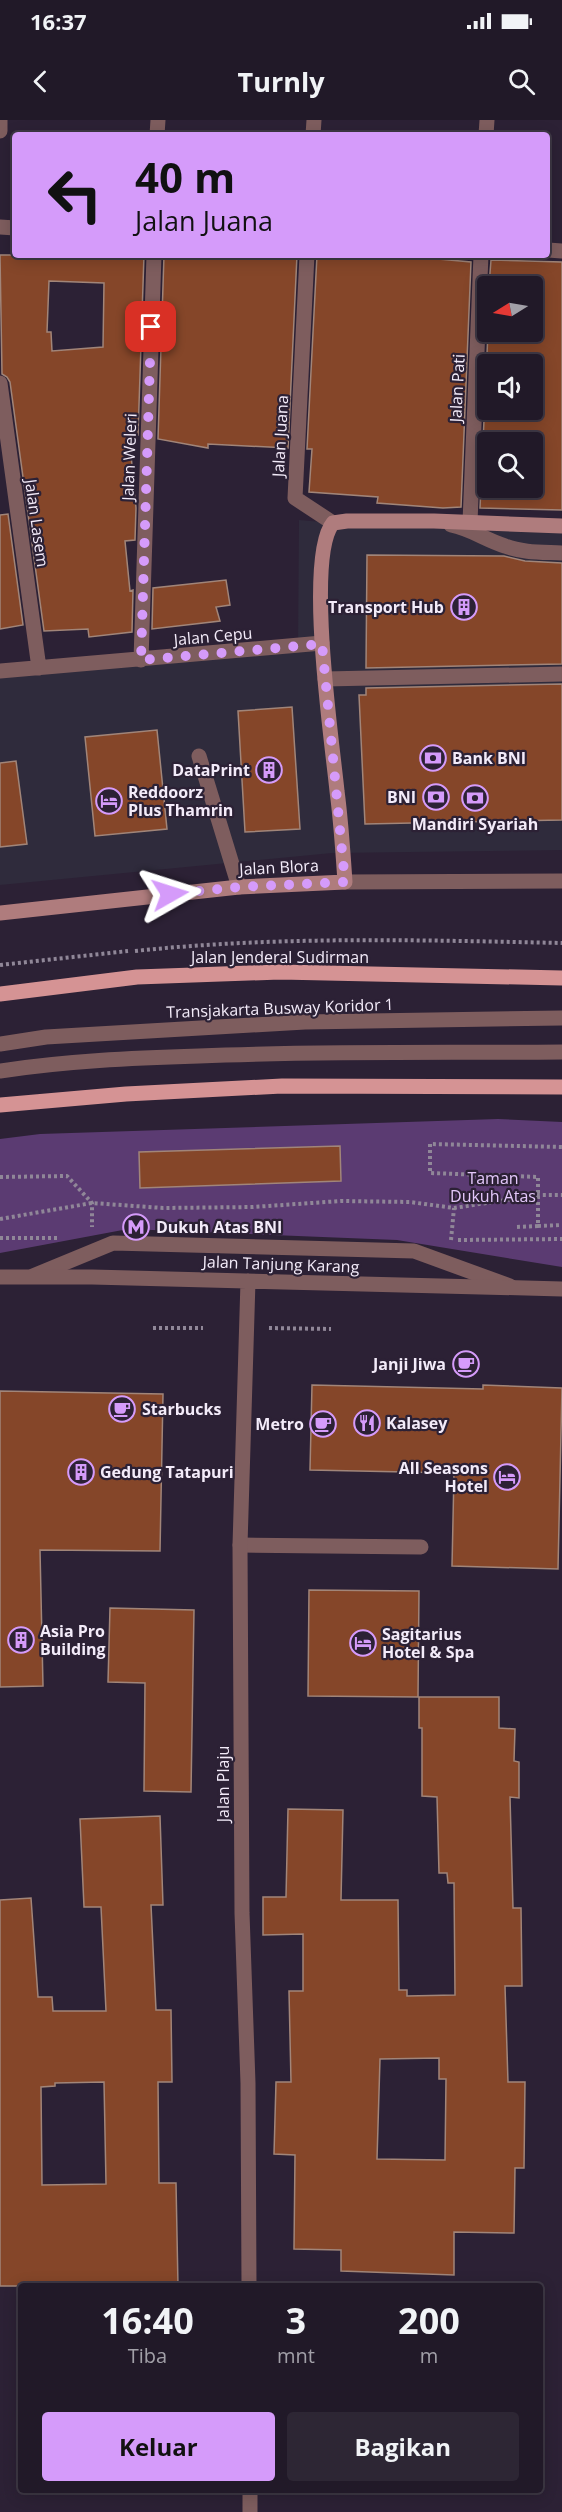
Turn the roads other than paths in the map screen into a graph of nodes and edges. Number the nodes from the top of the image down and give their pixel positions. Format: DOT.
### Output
graph roads {
  1 [pos="0,120"];
  2 [pos="0,131"];
  3 [pos="154,258"];
  4 [pos="307,258"];
  5 [pos="481,258"];
  6 [pos="0,383"];
  7 [pos="434,521"];
  8 [pos="470,522"];
  9 [pos="333,523"];
  10 [pos="562,526"];
  11 [pos="562,553"];
  12 [pos="322,644"];
  13 [pos="141,660"];
  14 [pos="39,668"];
  15 [pos="0,671"];
  16 [pos="562,674"];
  17 [pos="325,680"];
  18 [pos="200,756"];
  19 [pos="562,881"];
  20 [pos="345,882"];
  21 [pos="239,887"];
  22 [pos="0,913"];
  23 [pos="562,978"];
  24 [pos="0,994"];
  25 [pos="562,1018"];
  26 [pos="0,1044"];
  27 [pos="562,1052"];
  28 [pos="0,1071"];
  29 [pos="562,1087"];
  30 [pos="0,1105"];
  31 [pos="33,1276"];
  32 [pos="0,1277"];
  33 [pos="248,1281"];
  34 [pos="516,1288"];
  35 [pos="562,1289"];
  36 [pos="240,1545"];
  37 [pos="422,1548"];
  38 [pos="249,2283"];
  39 [pos="250,2493"];
  40 [pos="250,2512"];
  1 -- 2 [label="street"];
  3 -- 13 [label="street, Jalan Weleri"];
  4 -- 9 [label="street, Jalan Juana"];
  5 -- 8 [label="street, Jalan Pati"];
  6 -- 14 [label="street, Jalan Lasem"];
  7 -- 8 [label="street"];
  7 -- 9 [label="street"];
  7 -- 11 [label="street"];
  8 -- 10 [label="street"];
  9 -- 12 [label="street"];
  12 -- 13 [label="street, Jalan Cepu"];
  12 -- 17 [label="street"];
  13 -- 14 [label="street, Jalan Cepu"];
  14 -- 15 [label="street, Jalan Cepu"];
  16 -- 17 [label="street"];
  17 -- 20 [label="street"];
  18 -- 21 [label="street"];
  19 -- 20 [label="street, Jalan Blora"];
  20 -- 21 [label="street, Jalan Blora"];
  21 -- 22 [label="street, Jalan Blora"];
  23 -- 24 [label="main road, Jalan Jenderal Sudirman"];
  25 -- 26 [label="street, Transjakarta Busway Koridor 1"];
  27 -- 28 [label="street"];
  29 -- 30 [label="main road"];
  31 -- 32 [label="street, Jalan Tanjung Karang"];
  31 -- 33 [label="street, Jalan Tanjung Karang"];
  31 -- 34 [label="street"];
  33 -- 34 [label="street, Jalan Tanjung Karang"];
  33 -- 36 [label="street, Jalan Plaju"];
  34 -- 35 [label="street, Jalan Tanjung Karang"];
  36 -- 37 [label="street"];
  36 -- 38 [label="street, Jalan Plaju"];
  39 -- 40 [label="street"];
}
